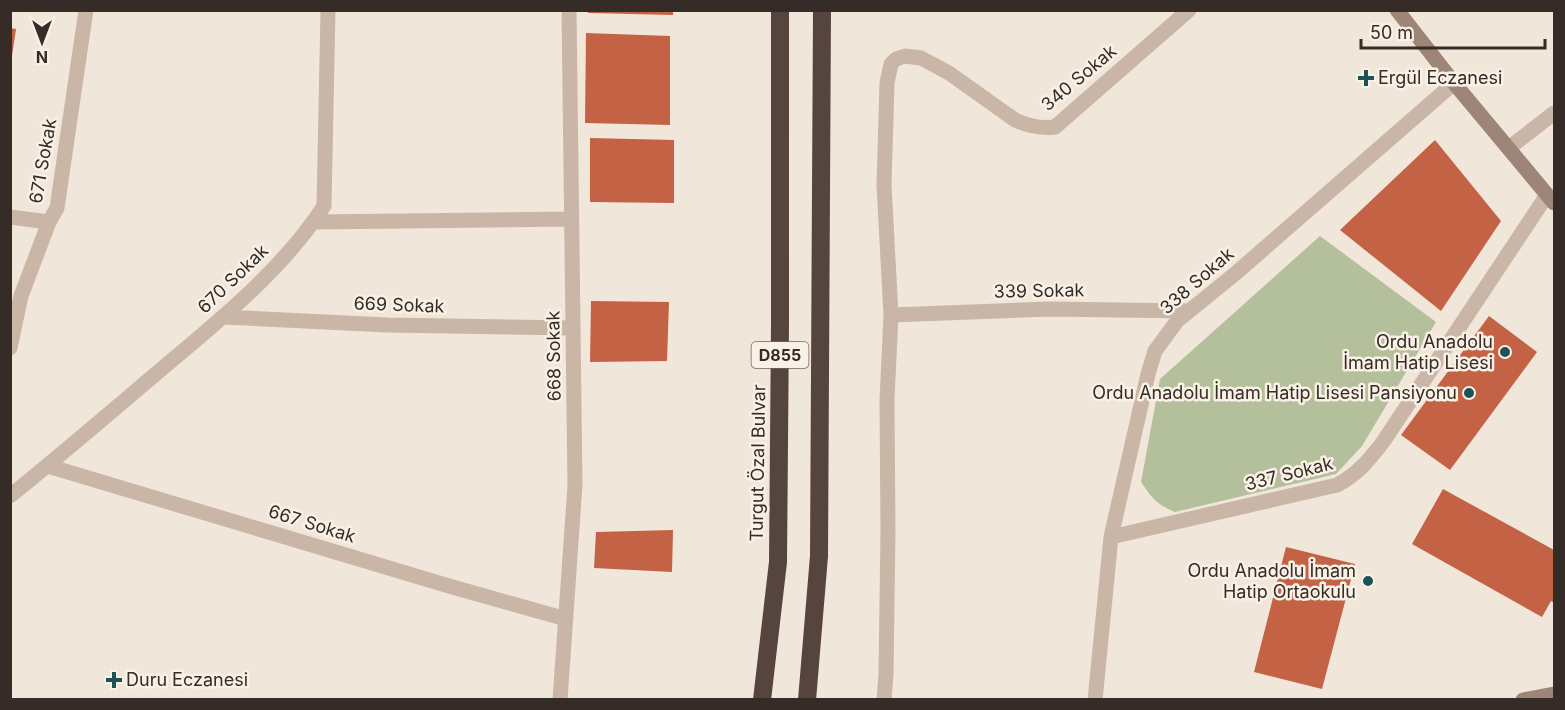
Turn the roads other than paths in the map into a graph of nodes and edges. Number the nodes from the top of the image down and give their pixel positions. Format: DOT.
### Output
graph roads {
  1 [pos="86,10"];
  2 [pos="328,10"];
  3 [pos="569,10"];
  4 [pos="780,10"];
  5 [pos="822,10"];
  6 [pos="1189,10"];
  7 [pos="1397,10"];
  8 [pos="1454,83"];
  9 [pos="1554,113"];
  10 [pos="1509,148"];
  11 [pos="1551,199"];
  12 [pos="10,217"];
  13 [pos="571,219"];
  14 [pos="49,222"];
  15 [pos="314,222"];
  16 [pos="1189,311"];
  17 [pos="891,315"];
  18 [pos="224,317"];
  19 [pos="573,328"];
  20 [pos="10,348"];
  21 [pos="48,466"];
  22 [pos="10,496"];
  23 [pos="1111,537"];
  24 [pos="566,619"];
  25 [pos="1554,694"];
  26 [pos="560,699"];
  27 [pos="762,699"];
  28 [pos="807,699"];
  29 [pos="884,699"];
  30 [pos="1095,699"];
  31 [pos="1522,699"];
  1 -- 14 [label="street, 671 Sokak"];
  2 -- 15 [label="street, 670 Sokak"];
  3 -- 13 [label="street, 668 Sokak"];
  4 -- 27 [label="highway, Turgut Özal Bulvar / D855"];
  5 -- 28 [label="highway, D855"];
  6 -- 17 [label="street, 340 Sokak"];
  7 -- 8 [label="main road"];
  8 -- 10 [label="main road"];
  8 -- 16 [label="street, 338 Sokak"];
  9 -- 10 [label="street"];
  10 -- 11 [label="main road"];
  11 -- 23 [label="street, 337 Sokak"];
  12 -- 14 [label="street"];
  13 -- 15 [label="street"];
  13 -- 19 [label="street, 668 Sokak"];
  14 -- 20 [label="street, 671 Sokak"];
  15 -- 18 [label="street, 670 Sokak"];
  16 -- 17 [label="street, 339 Sokak"];
  16 -- 23 [label="street, 338 Sokak"];
  17 -- 29 [label="street"];
  18 -- 19 [label="street, 669 Sokak"];
  18 -- 21 [label="street, 670 Sokak"];
  19 -- 24 [label="street, 668 Sokak"];
  21 -- 22 [label="street, 670 Sokak"];
  21 -- 24 [label="street, 667 Sokak"];
  23 -- 30 [label="street, 338 Sokak"];
  24 -- 26 [label="street, 668 Sokak"];
  25 -- 31 [label="main road"];
}
